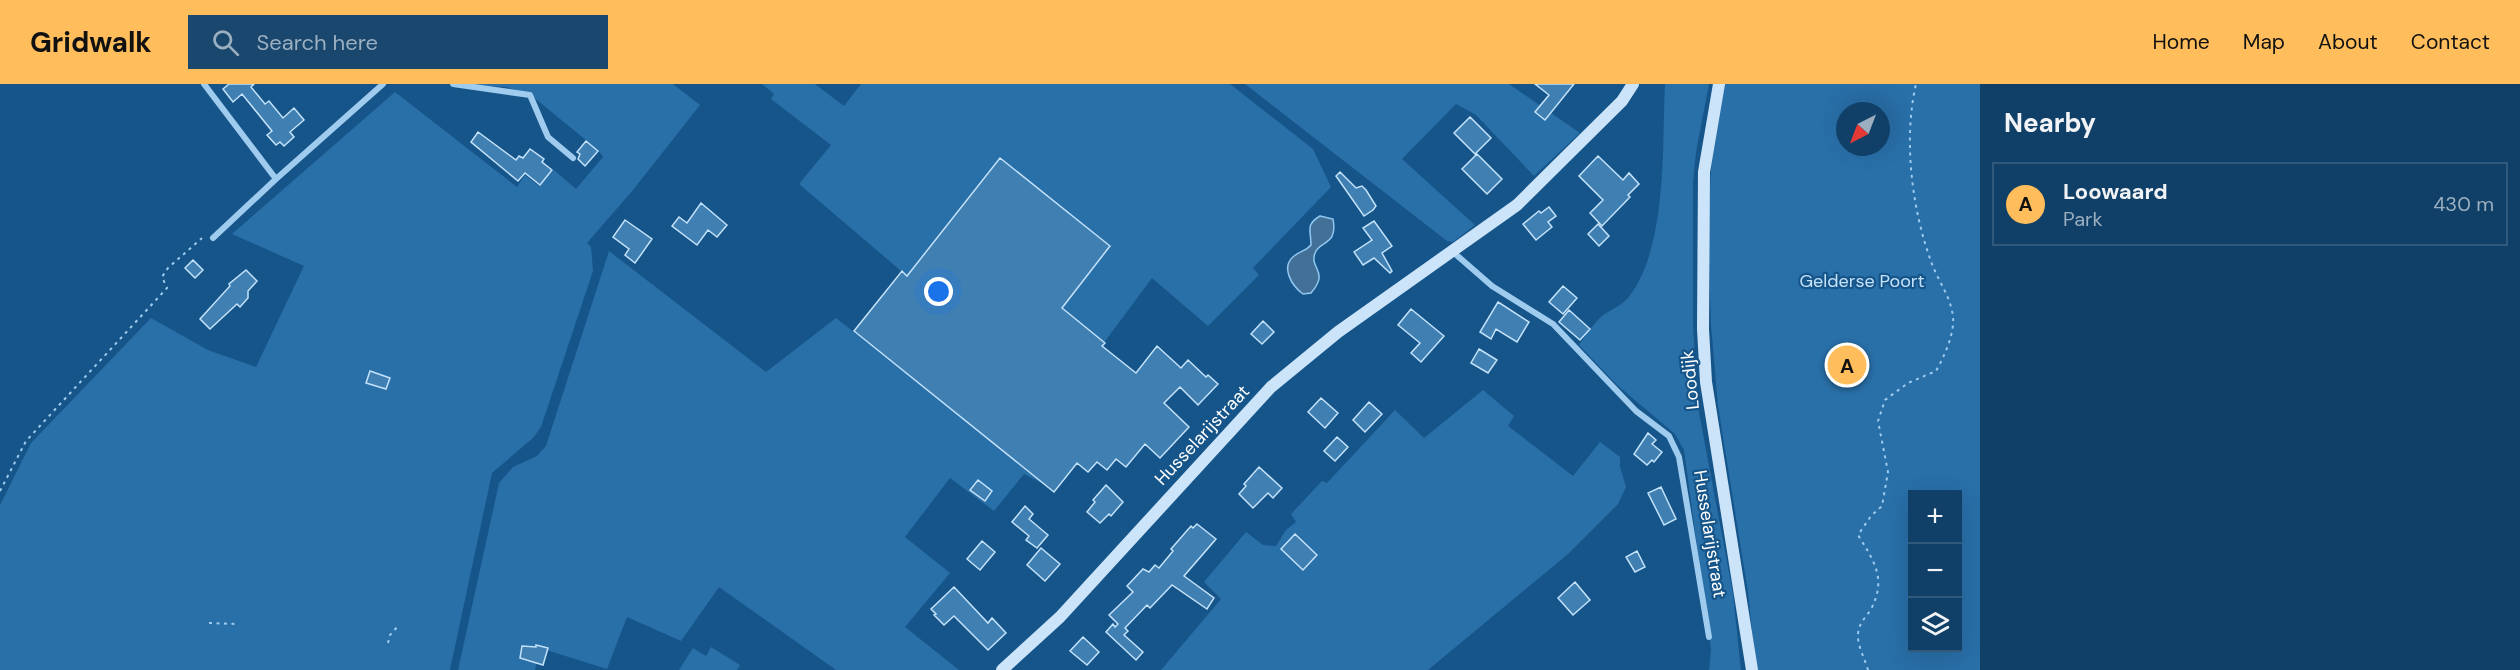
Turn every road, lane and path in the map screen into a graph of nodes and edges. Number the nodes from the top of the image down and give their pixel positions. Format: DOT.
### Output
graph roads {
  1 [pos="204,84"];
  2 [pos="383,84"];
  3 [pos="453,84"];
  4 [pos="1633,84"];
  5 [pos="1719,84"];
  6 [pos="1916,84"];
  7 [pos="573,158"];
  8 [pos="276,179"];
  9 [pos="202,238"];
  10 [pos="213,238"];
  11 [pos="1453,252"];
  12 [pos="0,491"];
  13 [pos="209,623"];
  14 [pos="236,624"];
  15 [pos="399,625"];
  16 [pos="1709,636"];
  17 [pos="388,643"];
  18 [pos="1002,670"];
  19 [pos="1752,670"];
  20 [pos="1868,670"];
  1 -- 8 [label="street"];
  2 -- 8 [label="street"];
  3 -- 7 [label="street"];
  4 -- 11 [label="street, Husselarijstraat"];
  5 -- 19 [label="street, Loodijk"];
  6 -- 20 [label="path"];
  8 -- 10 [label="street"];
  9 -- 12 [label="path"];
  11 -- 16 [label="street, Husselarijstraat"];
  11 -- 18 [label="street, Husselarijstraat"];
  13 -- 14 [label="path"];
  15 -- 17 [label="path"];
}
